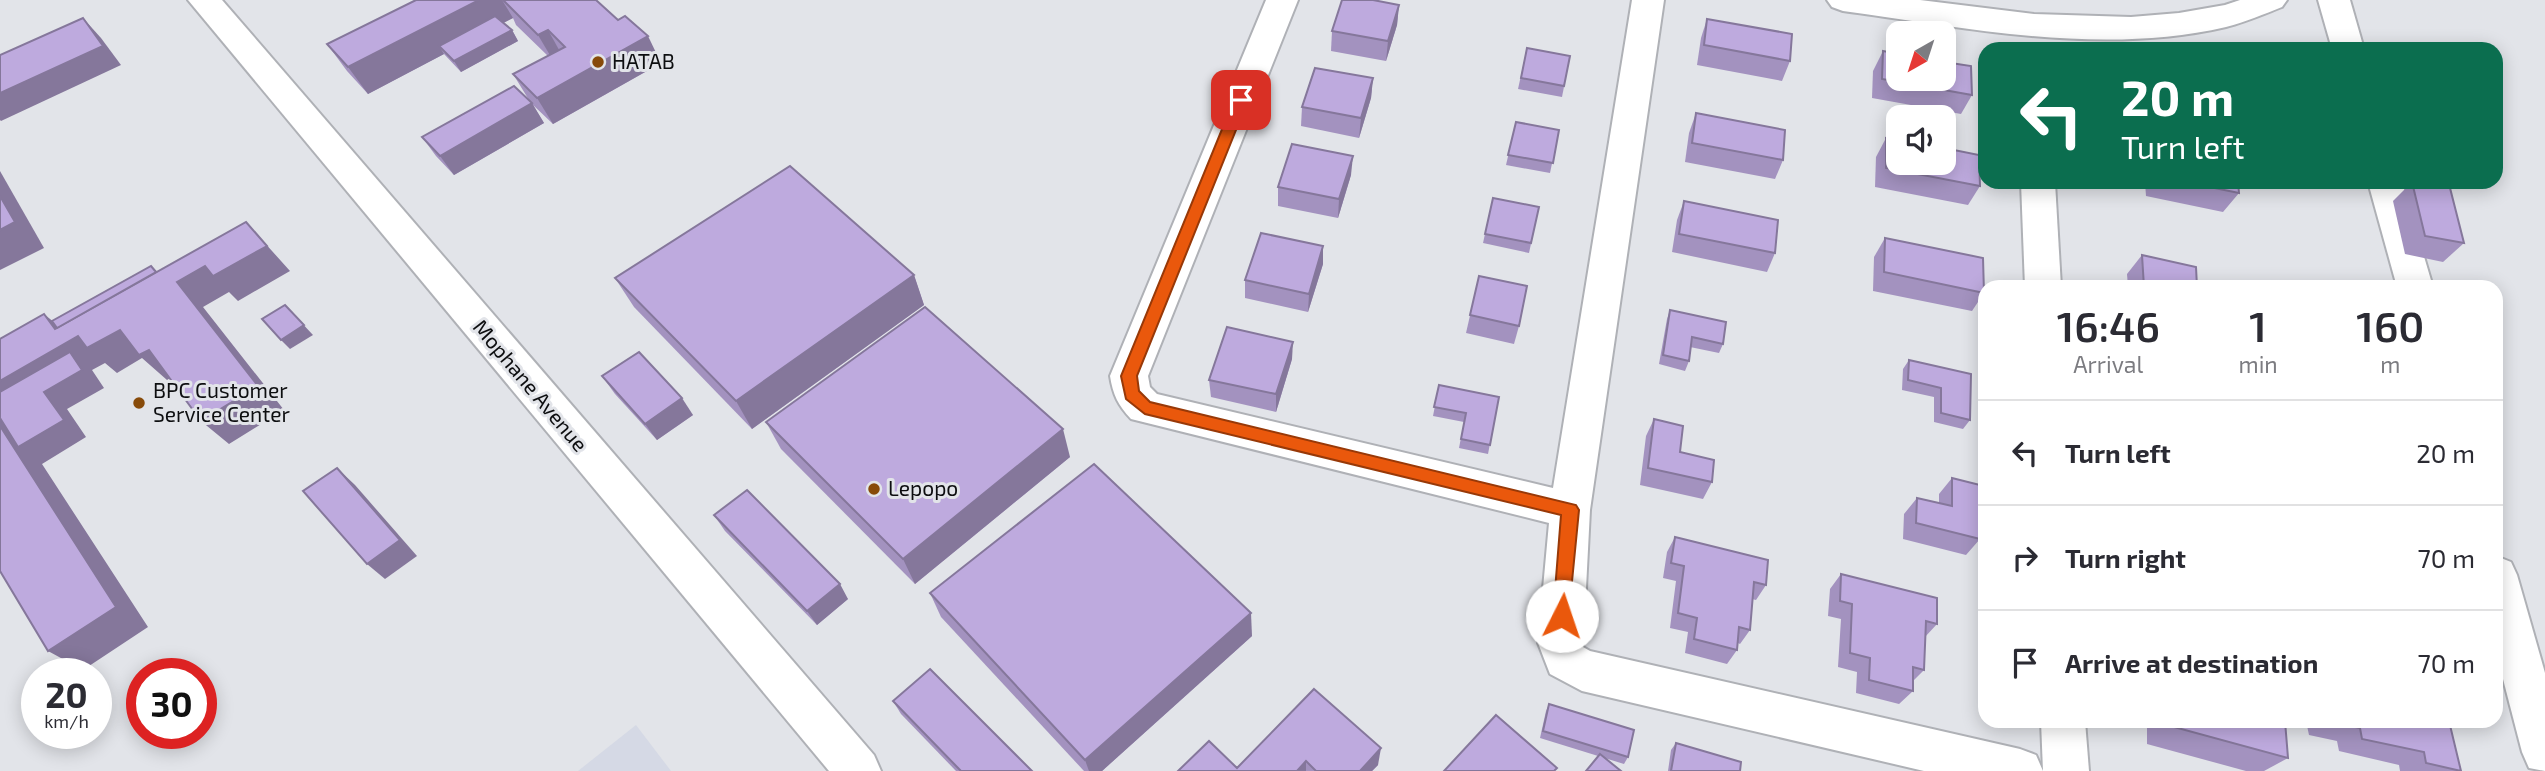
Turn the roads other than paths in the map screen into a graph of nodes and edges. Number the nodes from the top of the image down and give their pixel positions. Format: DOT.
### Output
graph roads {
  1 [pos="204,0"];
  2 [pos="1282,0"];
  3 [pos="1648,0"];
  4 [pos="1843,0"];
  5 [pos="2271,0"];
  6 [pos="2334,0"];
  7 [pos="2031,37"];
  8 [pos="2346,42"];
  9 [pos="2038,189"];
  10 [pos="2387,189"];
  11 [pos="2043,280"];
  12 [pos="2412,280"];
  13 [pos="1570,510"];
  14 [pos="2503,600"];
  15 [pos="2063,728"];
  16 [pos="2545,752"];
  17 [pos="858,771"];
  18 [pos="2020,771"];
  19 [pos="2066,771"];
  1 -- 17 [label="street, Mophane Avenue"];
  2 -- 13 [label="street"];
  3 -- 13 [label="street"];
  4 -- 7 [label="street"];
  5 -- 7 [label="street"];
  6 -- 8 [label="street"];
  9 -- 11 [label="street"];
  10 -- 12 [label="street"];
  13 -- 18 [label="street"];
  14 -- 16 [label="street"];
  15 -- 19 [label="street"];
}
